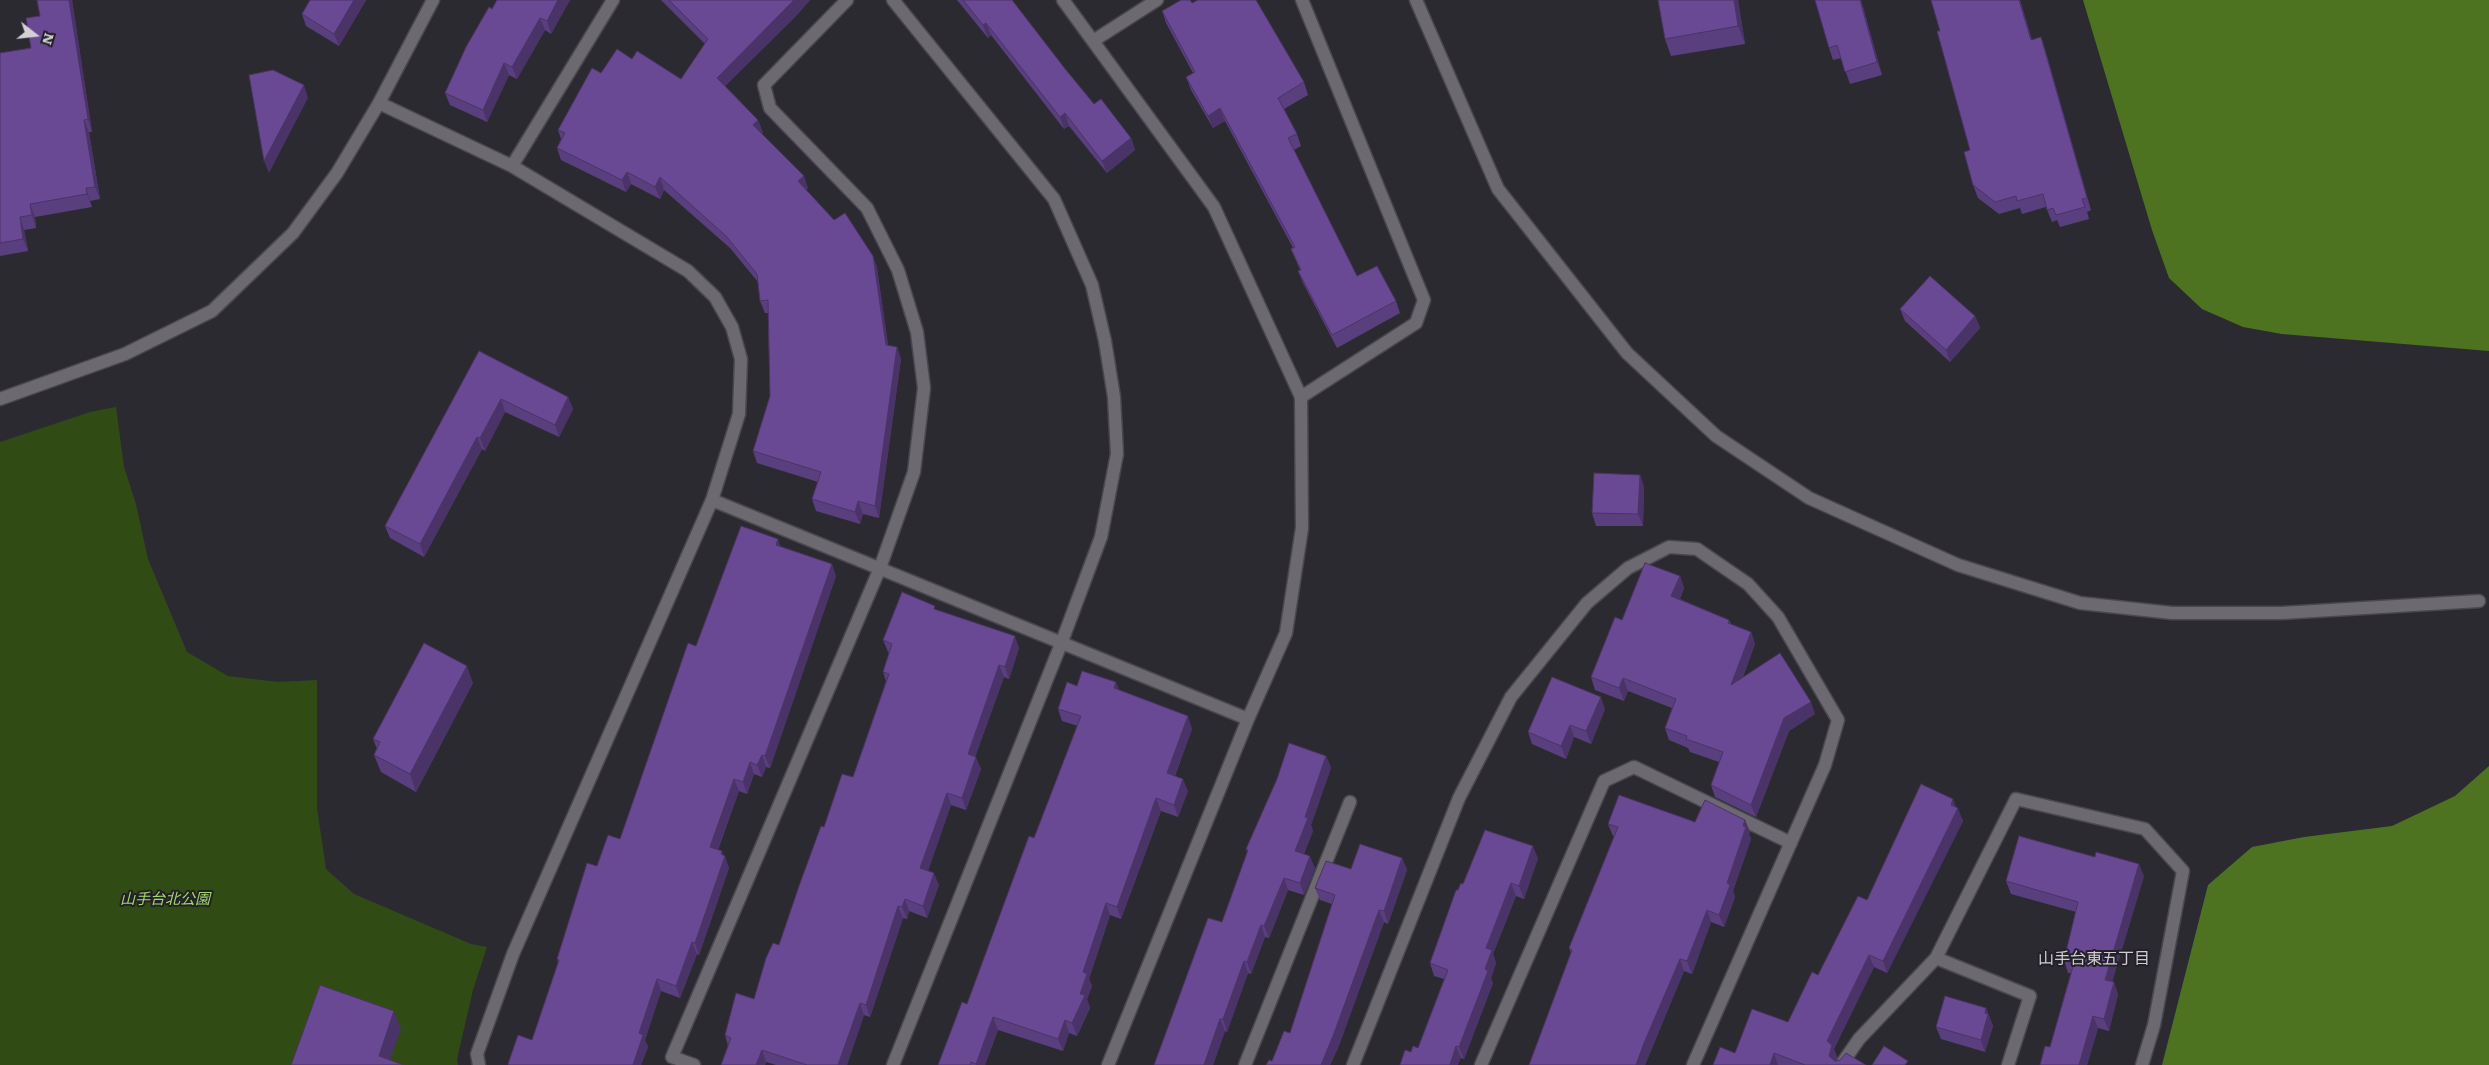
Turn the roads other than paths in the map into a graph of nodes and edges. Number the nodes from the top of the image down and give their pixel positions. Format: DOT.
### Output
graph roads {
  1 [pos="433,0"];
  2 [pos="612,0"];
  3 [pos="847,0"];
  4 [pos="893,0"];
  5 [pos="1063,0"];
  6 [pos="1157,0"];
  7 [pos="1302,0"];
  8 [pos="1416,0"];
  9 [pos="1093,41"];
  10 [pos="379,102"];
  11 [pos="512,166"];
  12 [pos="1300,397"];
  13 [pos="0,399"];
  14 [pos="712,500"];
  15 [pos="880,568"];
  16 [pos="2479,601"];
  17 [pos="1061,644"];
  18 [pos="1248,719"];
  19 [pos="1350,802"];
  20 [pos="1791,843"];
  21 [pos="1936,958"];
  22 [pos="479,1065"];
  23 [pos="694,1065"];
  24 [pos="893,1065"];
  25 [pos="1108,1065"];
  26 [pos="1245,1065"];
  27 [pos="1353,1065"];
  28 [pos="1481,1065"];
  29 [pos="1693,1065"];
  30 [pos="1842,1065"];
  31 [pos="2008,1065"];
  32 [pos="2142,1065"];
  1 -- 10 [label="street"];
  2 -- 11 [label="street"];
  3 -- 15 [label="street"];
  4 -- 17 [label="street"];
  5 -- 9 [label="street"];
  6 -- 9 [label="street"];
  7 -- 12 [label="street"];
  8 -- 16 [label="street"];
  9 -- 12 [label="street"];
  10 -- 11 [label="street"];
  10 -- 13 [label="street"];
  11 -- 14 [label="street"];
  12 -- 18 [label="street"];
  14 -- 15 [label="street"];
  14 -- 22 [label="street"];
  15 -- 17 [label="street"];
  15 -- 23 [label="street"];
  17 -- 18 [label="street"];
  17 -- 24 [label="street"];
  18 -- 25 [label="street"];
  19 -- 26 [label="street"];
  20 -- 27 [label="street"];
  20 -- 28 [label="street"];
  20 -- 29 [label="street"];
  21 -- 30 [label="street"];
  21 -- 31 [label="street"];
  21 -- 32 [label="street"];
}
